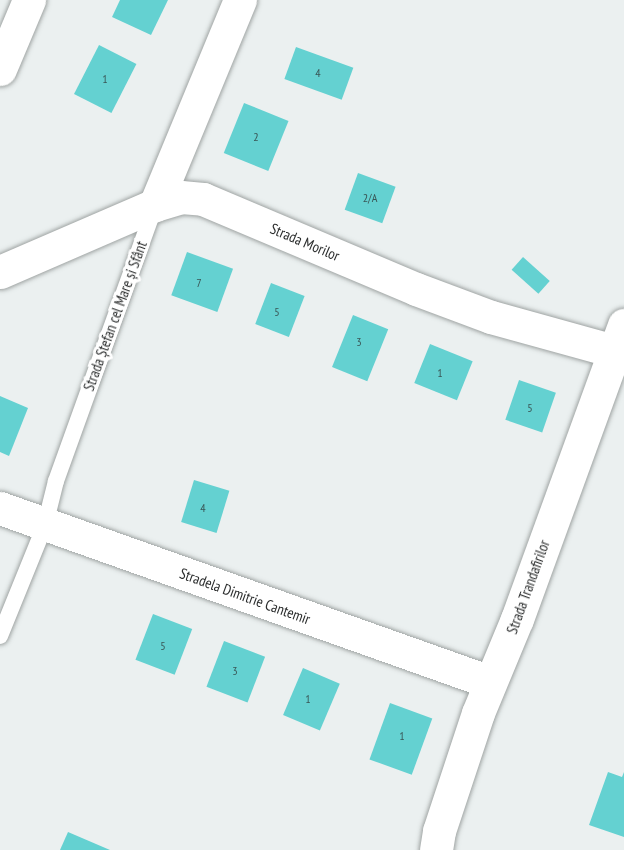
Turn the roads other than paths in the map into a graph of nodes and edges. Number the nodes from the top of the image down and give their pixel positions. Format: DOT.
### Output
graph roads {
  1 [pos="29,0"];
  2 [pos="240,0"];
  3 [pos="0,69"];
  4 [pos="155,205"];
  5 [pos="0,272"];
  6 [pos="619,338"];
  7 [pos="0,508"];
  8 [pos="45,525"];
  9 [pos="0,636"];
  10 [pos="490,682"];
  11 [pos="436,850"];
  1 -- 3 [label="street"];
  2 -- 4 [label="street, Strada Ștefan cel Mare și Sfânt"];
  4 -- 5 [label="street, Strada Morilor"];
  4 -- 6 [label="street, Strada Morilor"];
  4 -- 8 [label="lane, Strada Ștefan cel Mare și Sfânt"];
  6 -- 10 [label="street, Strada Trandafirilor"];
  7 -- 8 [label="street, Stradela Dimitrie Cantemir"];
  8 -- 9 [label="lane, Strada Ștefan cel Mare și Sfânt"];
  8 -- 10 [label="street, Stradela Dimitrie Cantemir"];
  10 -- 11 [label="street, Strada Trandafirilor"];
}
